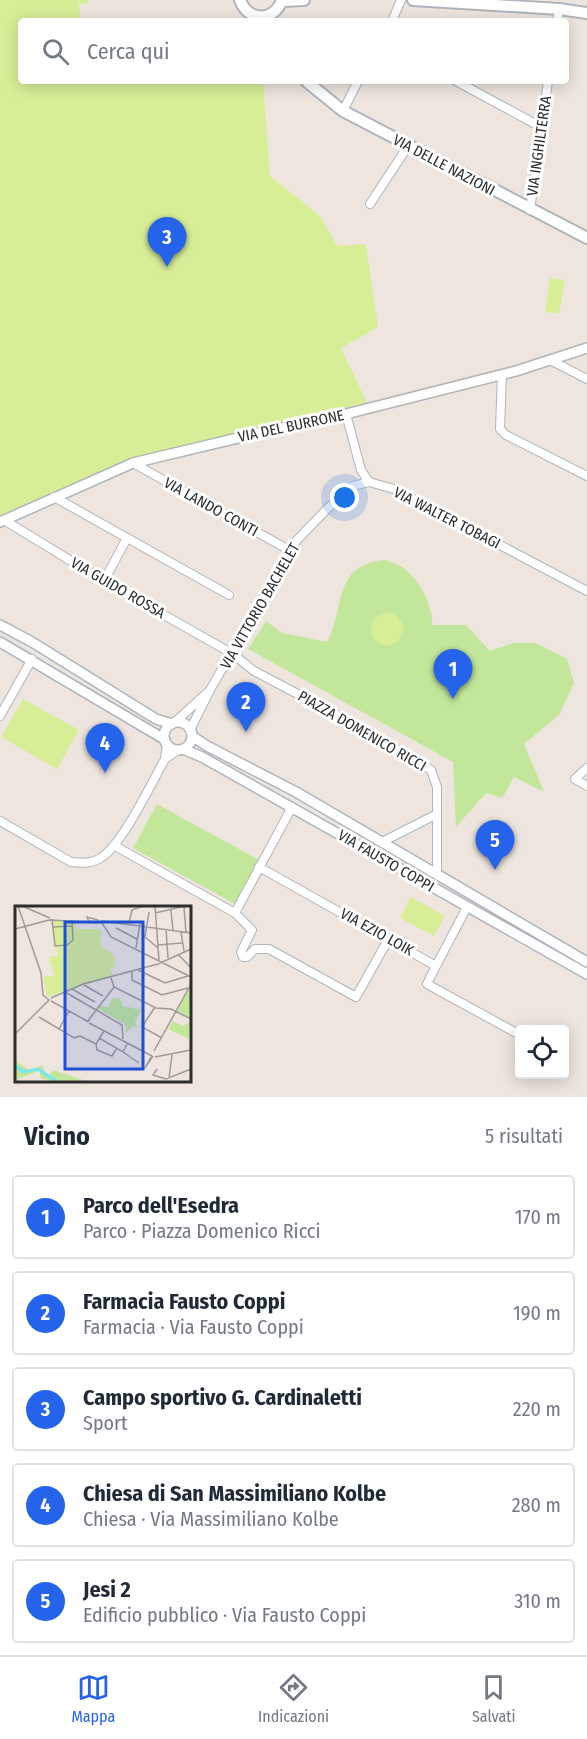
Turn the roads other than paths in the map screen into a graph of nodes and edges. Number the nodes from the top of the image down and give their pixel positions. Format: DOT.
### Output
graph roads {
  1 [pos="229,0"];
  2 [pos="304,0"];
  3 [pos="401,0"];
  4 [pos="413,0"];
  5 [pos="241,2"];
  6 [pos="482,2"];
  7 [pos="281,3"];
  8 [pos="559,9"];
  9 [pos="587,13"];
  10 [pos="280,18"];
  11 [pos="393,18"];
  12 [pos="558,18"];
  13 [pos="310,84"];
  14 [pos="356,84"];
  15 [pos="462,84"];
  16 [pos="548,84"];
  17 [pos="343,111"];
  18 [pos="541,127"];
  19 [pos="408,146"];
  20 [pos="370,204"];
  21 [pos="530,210"];
  22 [pos="587,238"];
  23 [pos="587,348"];
  24 [pos="550,360"];
  25 [pos="502,375"];
  26 [pos="587,379"];
  27 [pos="346,414"];
  28 [pos="134,463"];
  29 [pos="587,476"];
  30 [pos="369,482"];
  31 [pos="54,497"];
  32 [pos="2,521"];
  33 [pos="128,538"];
  34 [pos="290,550"];
  35 [pos="104,581"];
  36 [pos="587,591"];
  37 [pos="229,595"];
  38 [pos="0,625"];
  39 [pos="0,642"];
  40 [pos="233,654"];
  41 [pos="32,659"];
  42 [pos="210,690"];
  43 [pos="0,716"];
  44 [pos="174,723"];
  45 [pos="191,733"];
  46 [pos="165,741"];
  47 [pos="181,749"];
  48 [pos="165,759"];
  49 [pos="587,768"];
  50 [pos="587,786"];
  51 [pos="292,807"];
  52 [pos="437,814"];
  53 [pos="0,821"];
  54 [pos="382,842"];
  55 [pos="115,846"];
  56 [pos="259,867"];
  57 [pos="437,875"];
  58 [pos="467,907"];
  59 [pos="235,913"];
  60 [pos="389,938"];
  61 [pos="587,962"];
  62 [pos="436,966"];
  63 [pos="587,974"];
  64 [pos="515,1033"];
  1 -- 5 [label="main road"];
  2 -- 7 [label="main road"];
  3 -- 11 [label="street"];
  4 -- 6 [label="main road"];
  5 -- 7 [label="main road"];
  6 -- 8 [label="main road"];
  7 -- 10 [label="main road"];
  8 -- 9 [label="main road"];
  8 -- 12 [label="street"];
  13 -- 17 [label="main road, VIA DELLE NAZIONI"];
  14 -- 17 [label="street"];
  15 -- 18 [label="street"];
  16 -- 18 [label="street, VIA INGHILTERRA"];
  17 -- 19 [label="main road, VIA DELLE NAZIONI"];
  18 -- 21 [label="street, VIA INGHILTERRA"];
  19 -- 20 [label="street"];
  19 -- 21 [label="main road, VIA DELLE NAZIONI"];
  21 -- 22 [label="main road, VIA DELLE NAZIONI"];
  23 -- 24 [label="street, VIA DEL BURRONE"];
  24 -- 25 [label="street, VIA DEL BURRONE"];
  24 -- 26 [label="street"];
  25 -- 27 [label="street, VIA DEL BURRONE"];
  25 -- 29 [label="street"];
  27 -- 28 [label="street, VIA DEL BURRONE"];
  27 -- 30 [label="street"];
  28 -- 31 [label="street, VIA DEL BURRONE"];
  28 -- 34 [label="street, VIA LANDO CONTI"];
  30 -- 34 [label="street, VIA VITTORIO BACHELET"];
  30 -- 36 [label="street, VIA WALTER TOBAGI"];
  31 -- 32 [label="street, VIA DEL BURRONE"];
  31 -- 33 [label="street"];
  32 -- 35 [label="street, VIA GUIDO ROSSA"];
  33 -- 35 [label="street"];
  33 -- 37 [label="street"];
  34 -- 40 [label="street, VIA VITTORIO BACHELET"];
  35 -- 40 [label="street, VIA GUIDO ROSSA"];
  38 -- 44 [label="street, VIA FAUSTO COPPI"];
  39 -- 41 [label="street, VIA FAUSTO COPPI"];
  40 -- 42 [label="street, VIA VITTORIO BACHELET"];
  40 -- 52 [label="street, PIAZZA DOMENICO RICCI"];
  41 -- 43 [label="street"];
  41 -- 46 [label="street, VIA FAUSTO COPPI"];
  42 -- 44 [label="street, VIA VITTORIO BACHELET"];
  42 -- 45 [label="street, VIA VITTORIO BACHELET"];
  44 -- 45 [label="street, VIA FAUSTO COPPI"];
  44 -- 46 [label="street"];
  45 -- 47 [label="street"];
  45 -- 54 [label="street, VIA FAUSTO COPPI"];
  46 -- 47 [label="street, VIA FAUSTO COPPI"];
  46 -- 48 [label="street"];
  47 -- 48 [label="street"];
  47 -- 51 [label="street, VIA FAUSTO COPPI"];
  48 -- 55 [label="street"];
  49 -- 50 [label="street"];
  51 -- 56 [label="street"];
  51 -- 58 [label="street, VIA FAUSTO COPPI"];
  52 -- 54 [label="street"];
  52 -- 57 [label="street, PIAZZA DOMENICO RICCI"];
  53 -- 55 [label="street"];
  54 -- 57 [label="street, VIA FAUSTO COPPI"];
  55 -- 59 [label="street"];
  56 -- 59 [label="street"];
  56 -- 60 [label="street, VIA EZIO LOIK"];
  57 -- 61 [label="street, VIA FAUSTO COPPI"];
  58 -- 62 [label="street"];
  58 -- 63 [label="street, VIA FAUSTO COPPI"];
  59 -- 60 [label="street"];
  60 -- 62 [label="street, VIA EZIO LOIK"];
  62 -- 64 [label="street"];
}
